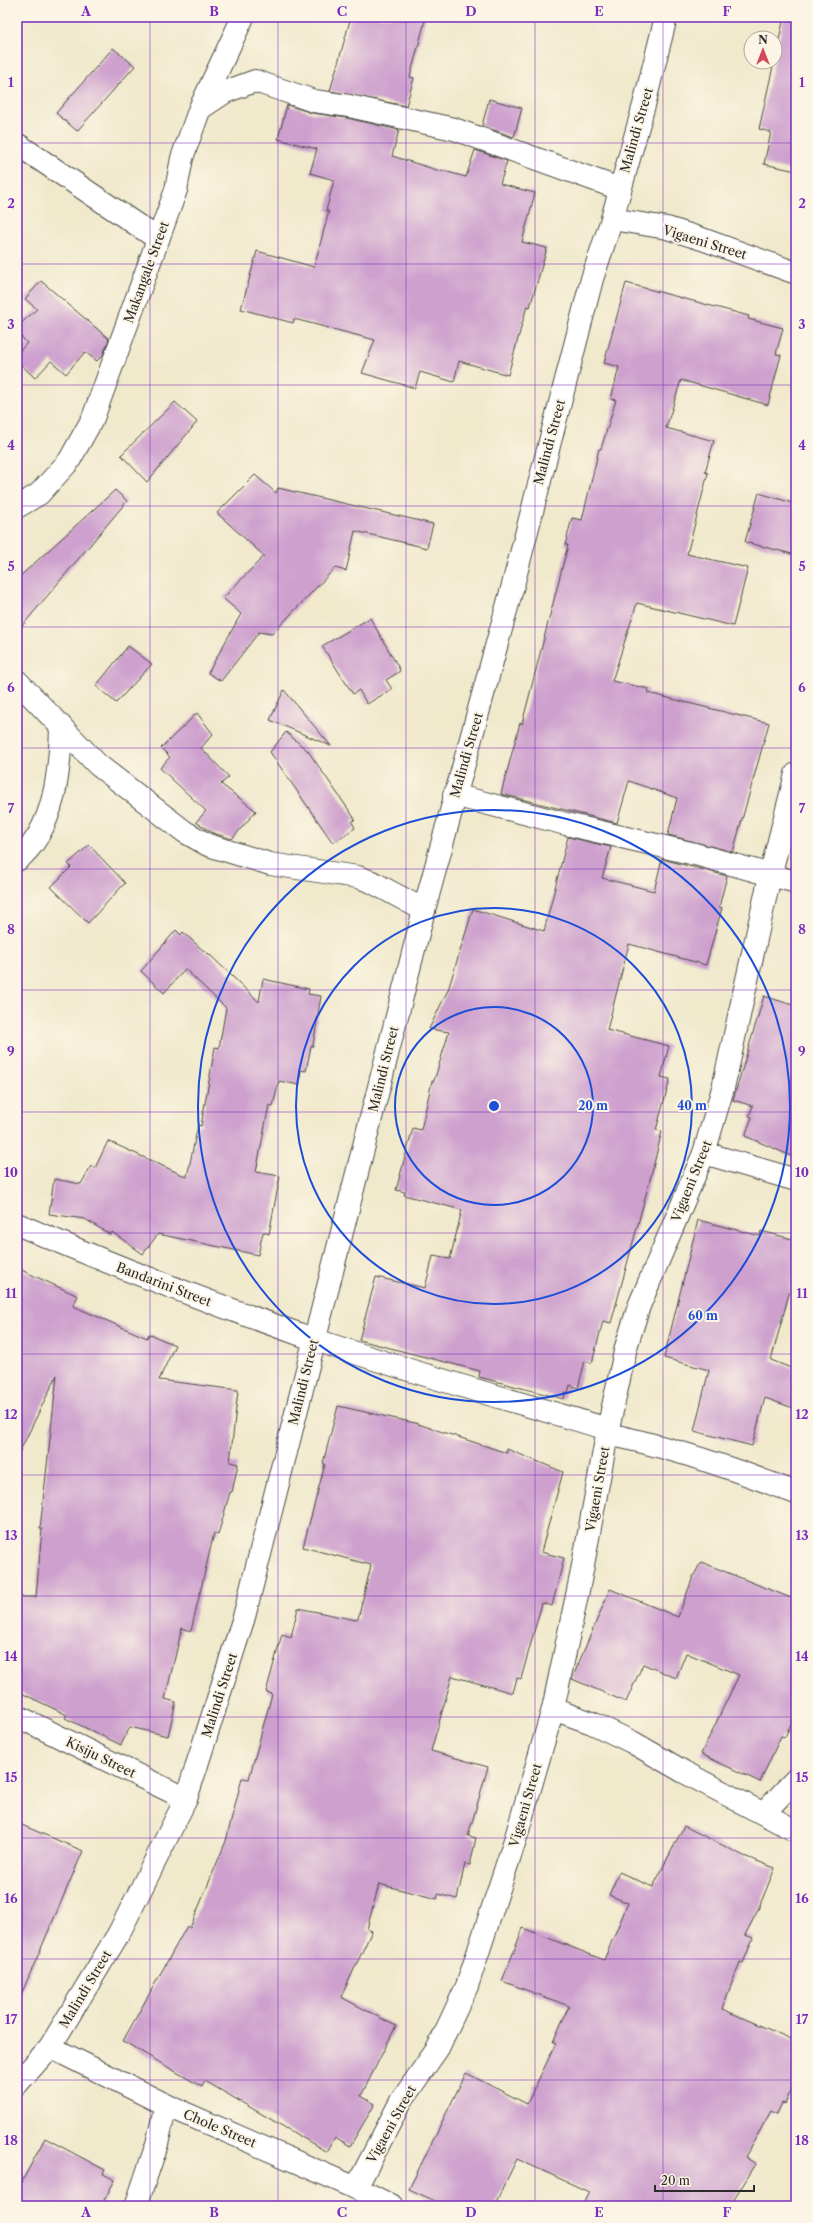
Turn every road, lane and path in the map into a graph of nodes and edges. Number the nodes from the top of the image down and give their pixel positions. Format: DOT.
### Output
graph roads {
  1 [pos="244,17"];
  2 [pos="666,17"];
  3 [pos="200,108"];
  4 [pos="17,144"];
  5 [pos="620,189"];
  6 [pos="612,219"];
  7 [pos="158,239"];
  8 [pos="796,273"];
  9 [pos="17,506"];
  10 [pos="17,681"];
  11 [pos="61,726"];
  12 [pos="796,774"];
  13 [pos="454,795"];
  14 [pos="17,860"];
  15 [pos="770,876"];
  16 [pos="796,882"];
  17 [pos="424,910"];
  18 [pos="704,1153"];
  19 [pos="796,1180"];
  20 [pos="17,1224"];
  21 [pos="314,1339"];
  22 [pos="607,1431"];
  23 [pos="796,1492"];
  24 [pos="553,1709"];
  25 [pos="17,1716"];
  26 [pos="796,1779"];
  27 [pos="186,1799"];
  28 [pos="764,1813"];
  29 [pos="796,1831"];
  30 [pos="50,2047"];
  31 [pos="17,2084"];
  32 [pos="166,2104"];
  33 [pos="356,2188"];
  34 [pos="136,2206"];
  35 [pos="392,2206"];
  1 -- 3 [label="street, Makangale Street"];
  2 -- 5 [label="street, Malindi Street"];
  3 -- 5 [label="street"];
  3 -- 7 [label="street, Makangale Street"];
  4 -- 7 [label="street"];
  5 -- 6 [label="street, Malindi Street"];
  6 -- 8 [label="street, Vigaeni Street"];
  6 -- 13 [label="street, Malindi Street"];
  7 -- 9 [label="street, Makangale Street"];
  10 -- 11 [label="street"];
  11 -- 14 [label="street"];
  11 -- 17 [label="street"];
  12 -- 15 [label="street, Vigaeni Street"];
  13 -- 15 [label="street"];
  13 -- 17 [label="street, Malindi Street"];
  15 -- 16 [label="street"];
  15 -- 18 [label="street, Vigaeni Street"];
  17 -- 21 [label="street, Malindi Street"];
  18 -- 19 [label="street"];
  18 -- 22 [label="street, Vigaeni Street"];
  20 -- 21 [label="street, Bandarini Street"];
  21 -- 22 [label="street, Bandarini Street"];
  21 -- 27 [label="street, Malindi Street"];
  22 -- 23 [label="street, Bandarini Street"];
  22 -- 24 [label="street, Vigaeni Street"];
  24 -- 28 [label="street"];
  24 -- 33 [label="street, Vigaeni Street"];
  25 -- 27 [label="street, Kisiju Street"];
  26 -- 28 [label="street"];
  27 -- 30 [label="street, Malindi Street"];
  28 -- 29 [label="street"];
  30 -- 31 [label="street, Malindi Street"];
  30 -- 32 [label="street, Chole Street"];
  32 -- 33 [label="street, Chole Street"];
  32 -- 34 [label="street"];
  33 -- 35 [label="street, Chole Street"];
}
